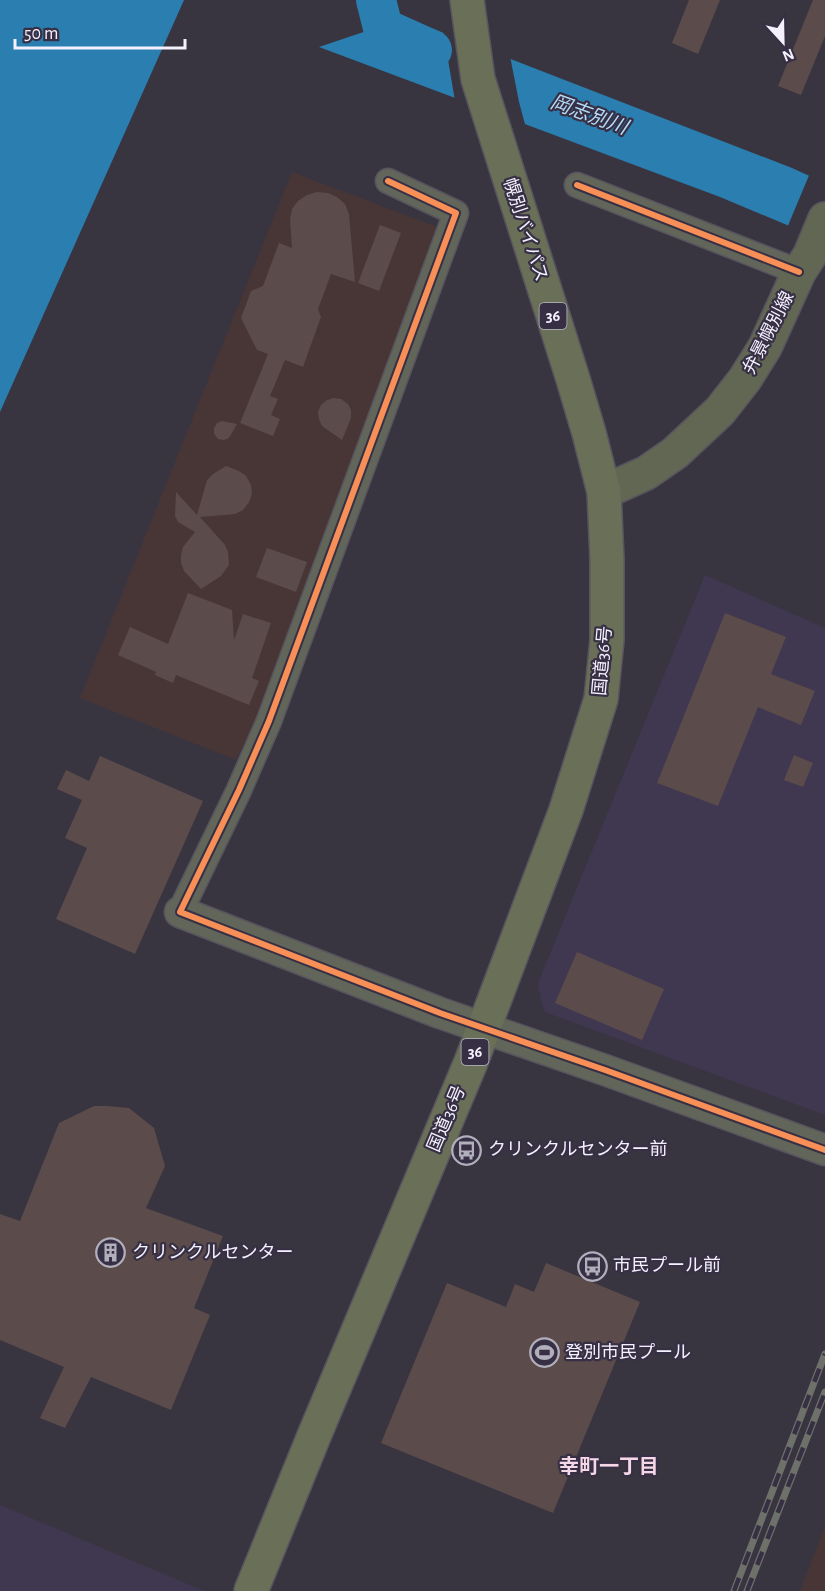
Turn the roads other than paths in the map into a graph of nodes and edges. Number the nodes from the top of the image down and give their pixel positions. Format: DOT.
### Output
graph roads {
  1 [pos="467,6"];
  2 [pos="388,181"];
  3 [pos="577,184"];
  4 [pos="825,219"];
  5 [pos="805,263"];
  6 [pos="604,492"];
  7 [pos="180,912"];
  8 [pos="484,1028"];
  9 [pos="825,1150"];
  10 [pos="251,1591"];
  1 -- 6 [label="highway, 幌別バイパス / 36"];
  2 -- 7 [label="street"];
  3 -- 5 [label="street"];
  4 -- 5 [label="main road, 弁景幌別線"];
  5 -- 6 [label="main road, 弁景幌別線"];
  6 -- 8 [label="highway, 国道36号 / 36"];
  7 -- 8 [label="street"];
  8 -- 9 [label="street"];
  8 -- 10 [label="highway, 国道36号 / 36"];
}
